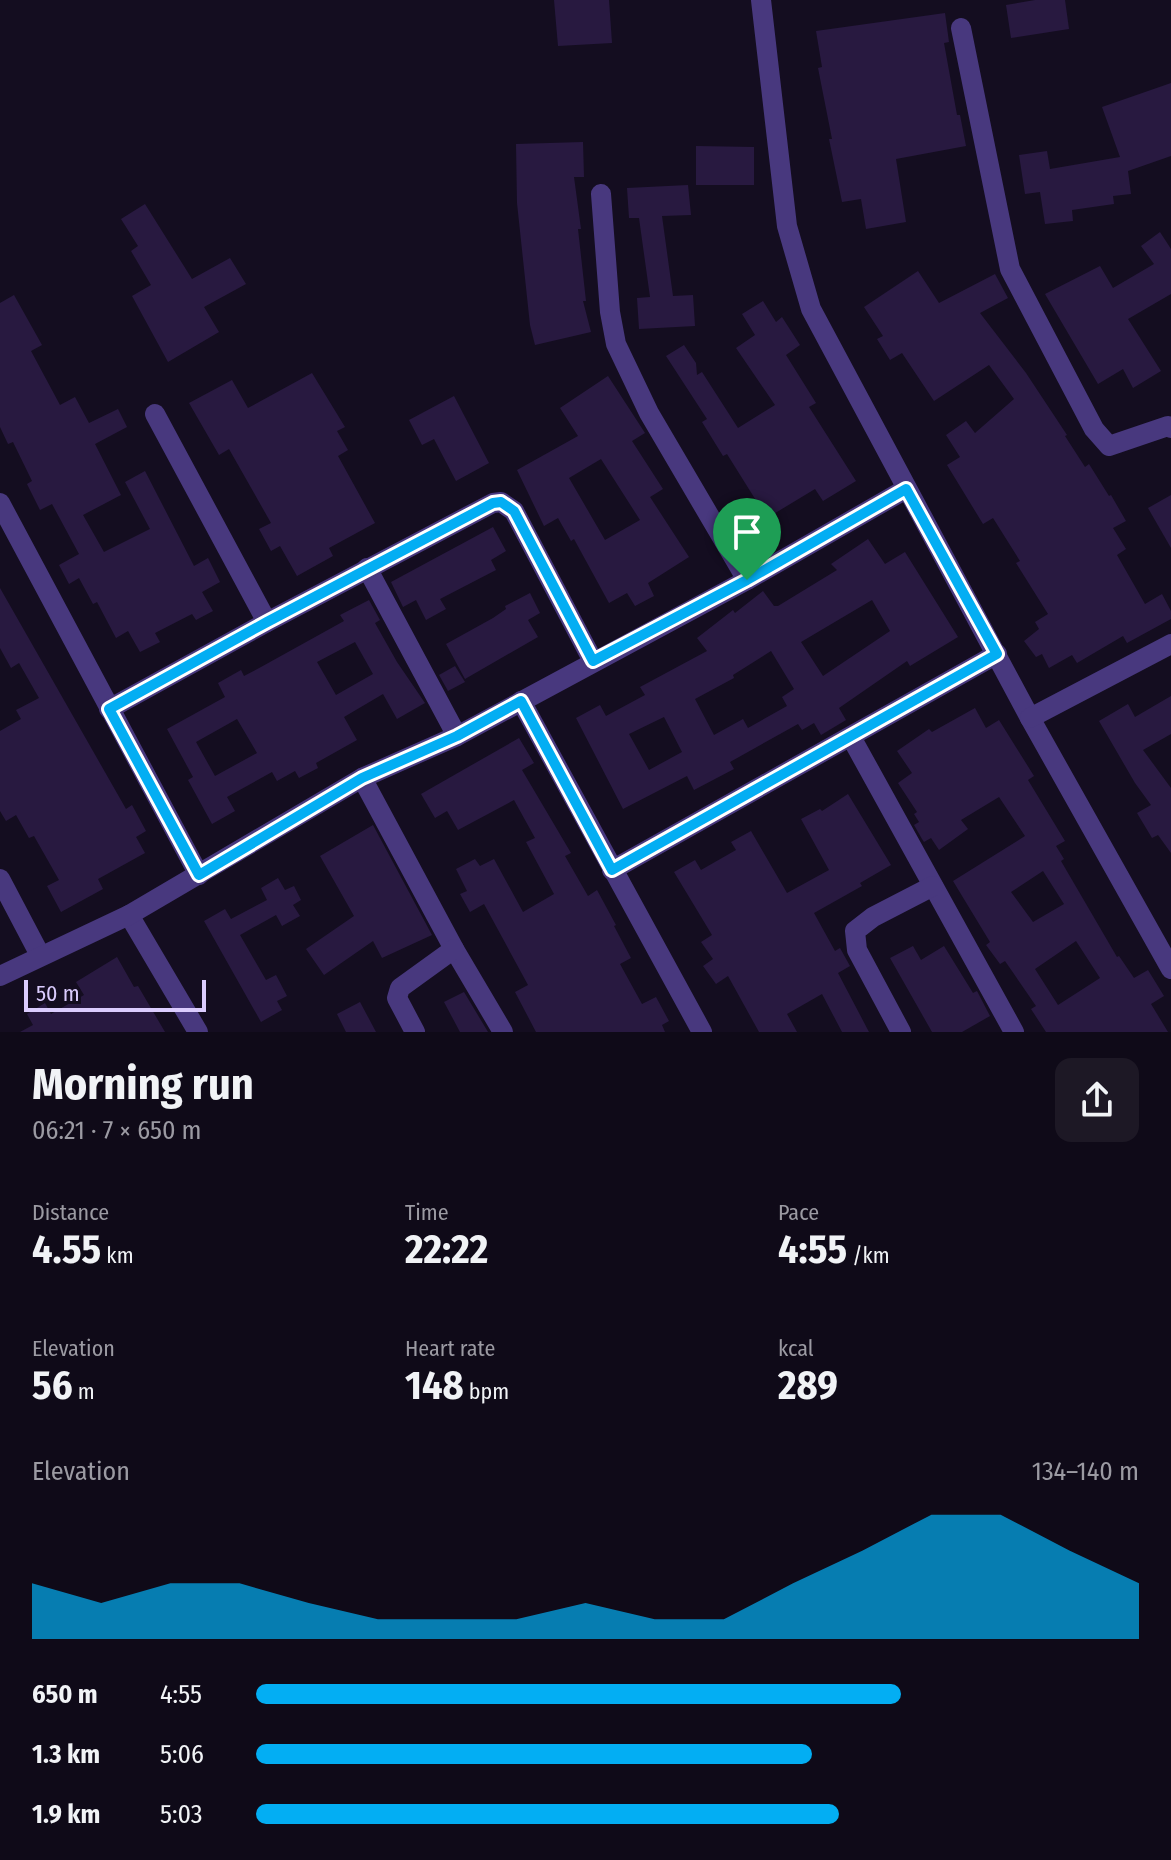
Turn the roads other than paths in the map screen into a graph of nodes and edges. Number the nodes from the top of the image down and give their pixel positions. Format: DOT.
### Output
graph roads {
  1 [pos="761,0"];
  2 [pos="961,28"];
  3 [pos="601,194"];
  4 [pos="155,414"];
  5 [pos="1171,428"];
  6 [pos="906,489"];
  7 [pos="0,503"];
  8 [pos="367,568"];
  9 [pos="747,580"];
  10 [pos="267,622"];
  11 [pos="1171,644"];
  12 [pos="997,654"];
  13 [pos="593,661"];
  14 [pos="521,701"];
  15 [pos="109,709"];
  16 [pos="1030,718"];
  17 [pos="457,736"];
  18 [pos="851,737"];
  19 [pos="362,778"];
  20 [pos="612,870"];
  21 [pos="199,875"];
  22 [pos="0,879"];
  23 [pos="933,886"];
  24 [pos="129,915"];
  25 [pos="454,949"];
  26 [pos="40,955"];
  27 [pos="1171,969"];
  28 [pos="0,976"];
  29 [pos="198,1032"];
  30 [pos="415,1032"];
  31 [pos="503,1032"];
  32 [pos="702,1032"];
  33 [pos="901,1032"];
  34 [pos="1014,1032"];
  1 -- 6 [label="street"];
  2 -- 5 [label="street"];
  3 -- 9 [label="street"];
  4 -- 10 [label="street"];
  6 -- 9 [label="street"];
  6 -- 12 [label="street"];
  7 -- 15 [label="street"];
  8 -- 10 [label="street"];
  8 -- 13 [label="street"];
  8 -- 17 [label="street"];
  9 -- 13 [label="street"];
  10 -- 15 [label="street"];
  11 -- 16 [label="street"];
  12 -- 16 [label="street"];
  12 -- 18 [label="street"];
  13 -- 14 [label="street"];
  14 -- 17 [label="street"];
  14 -- 20 [label="street"];
  15 -- 21 [label="street"];
  16 -- 27 [label="street"];
  17 -- 19 [label="street"];
  18 -- 20 [label="street"];
  18 -- 23 [label="street"];
  19 -- 21 [label="street"];
  19 -- 25 [label="street"];
  20 -- 32 [label="street"];
  21 -- 24 [label="street"];
  22 -- 26 [label="street"];
  23 -- 33 [label="street"];
  23 -- 34 [label="street"];
  24 -- 26 [label="street"];
  24 -- 29 [label="street"];
  25 -- 30 [label="street"];
  25 -- 31 [label="street"];
  26 -- 28 [label="street"];
}
